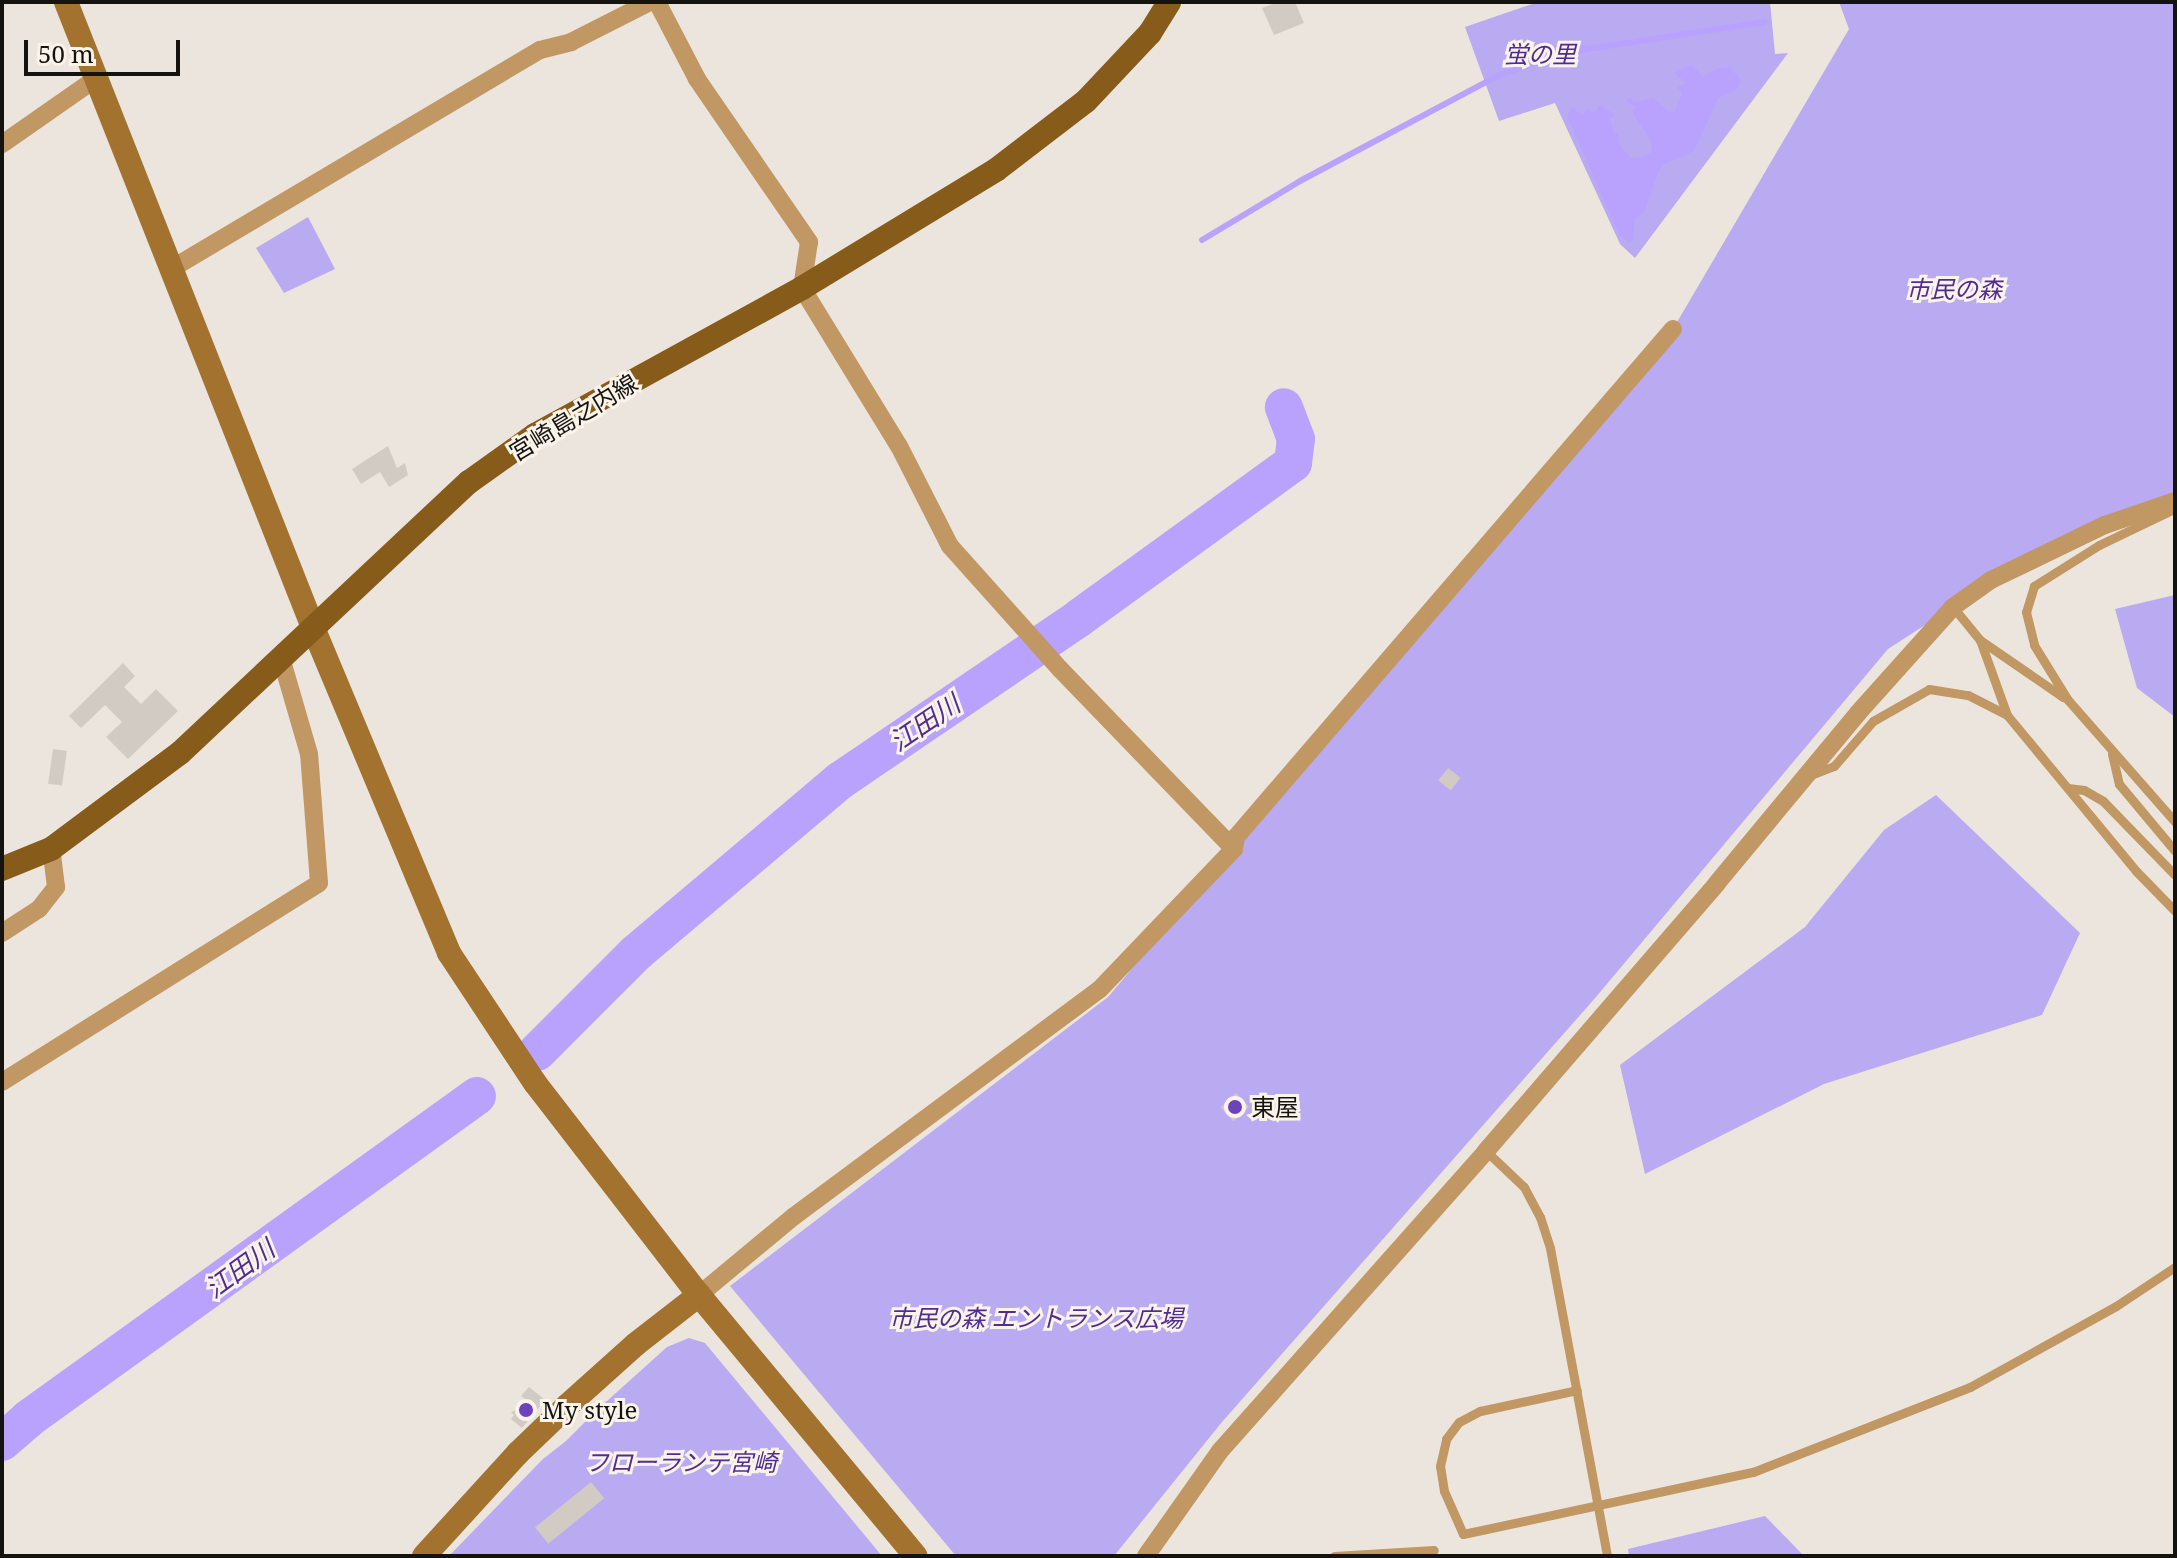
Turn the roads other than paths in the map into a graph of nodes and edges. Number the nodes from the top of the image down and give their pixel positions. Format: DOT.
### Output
graph roads {
  1 [pos="66,2"];
  2 [pos="650,2"];
  3 [pos="657,2"];
  4 [pos="1169,2"];
  5 [pos="98,77"];
  6 [pos="2,144"];
  7 [pos="171,269"];
  8 [pos="802,288"];
  9 [pos="1673,329"];
  10 [pos="2175,501"];
  11 [pos="2175,509"];
  12 [pos="1953,607"];
  13 [pos="314,630"];
  14 [pos="1980,640"];
  15 [pos="282,661"];
  16 [pos="2068,700"];
  17 [pos="2007,715"];
  18 [pos="2111,751"];
  19 [pos="1806,777"];
  20 [pos="2068,788"];
  21 [pos="2175,822"];
  22 [pos="51,849"];
  23 [pos="1234,849"];
  24 [pos="2175,851"];
  25 [pos="2,869"];
  26 [pos="2175,875"];
  27 [pos="2175,911"];
  28 [pos="2,933"];
  29 [pos="2,1082"];
  30 [pos="1486,1151"];
  31 [pos="2175,1267"];
  32 [pos="699,1295"];
  33 [pos="1577,1390"];
  34 [pos="1434,1550"];
  35 [pos="424,1556"];
  36 [pos="916,1556"];
  37 [pos="1146,1556"];
  38 [pos="1334,1556"];
  39 [pos="1607,1556"];
  1 -- 5 [label="street"];
  2 -- 7 [label="street"];
  3 -- 8 [label="street"];
  4 -- 8 [label="main road, 宮崎島之内線"];
  5 -- 6 [label="street"];
  5 -- 7 [label="street"];
  7 -- 13 [label="street"];
  8 -- 13 [label="main road, 宮崎島之内線"];
  8 -- 23 [label="street"];
  9 -- 23 [label="street"];
  10 -- 12 [label="street"];
  11 -- 16 [label="lane"];
  12 -- 14 [label="lane"];
  12 -- 19 [label="street"];
  13 -- 15 [label="main road, 宮崎島之内線"];
  13 -- 32 [label="street"];
  14 -- 16 [label="lane"];
  14 -- 17 [label="lane"];
  15 -- 22 [label="main road, 宮崎島之内線"];
  15 -- 29 [label="street"];
  16 -- 18 [label="lane"];
  17 -- 19 [label="lane"];
  17 -- 20 [label="lane"];
  18 -- 21 [label="lane"];
  18 -- 24 [label="lane"];
  19 -- 30 [label="street"];
  20 -- 26 [label="lane"];
  20 -- 27 [label="lane"];
  22 -- 25 [label="main road, 宮崎島之内線"];
  22 -- 28 [label="street"];
  23 -- 32 [label="street"];
  30 -- 33 [label="lane"];
  30 -- 37 [label="street"];
  31 -- 33 [label="lane, bridge"];
  32 -- 35 [label="street"];
  32 -- 36 [label="street"];
  33 -- 39 [label="lane"];
  34 -- 38 [label="lane"];
}
